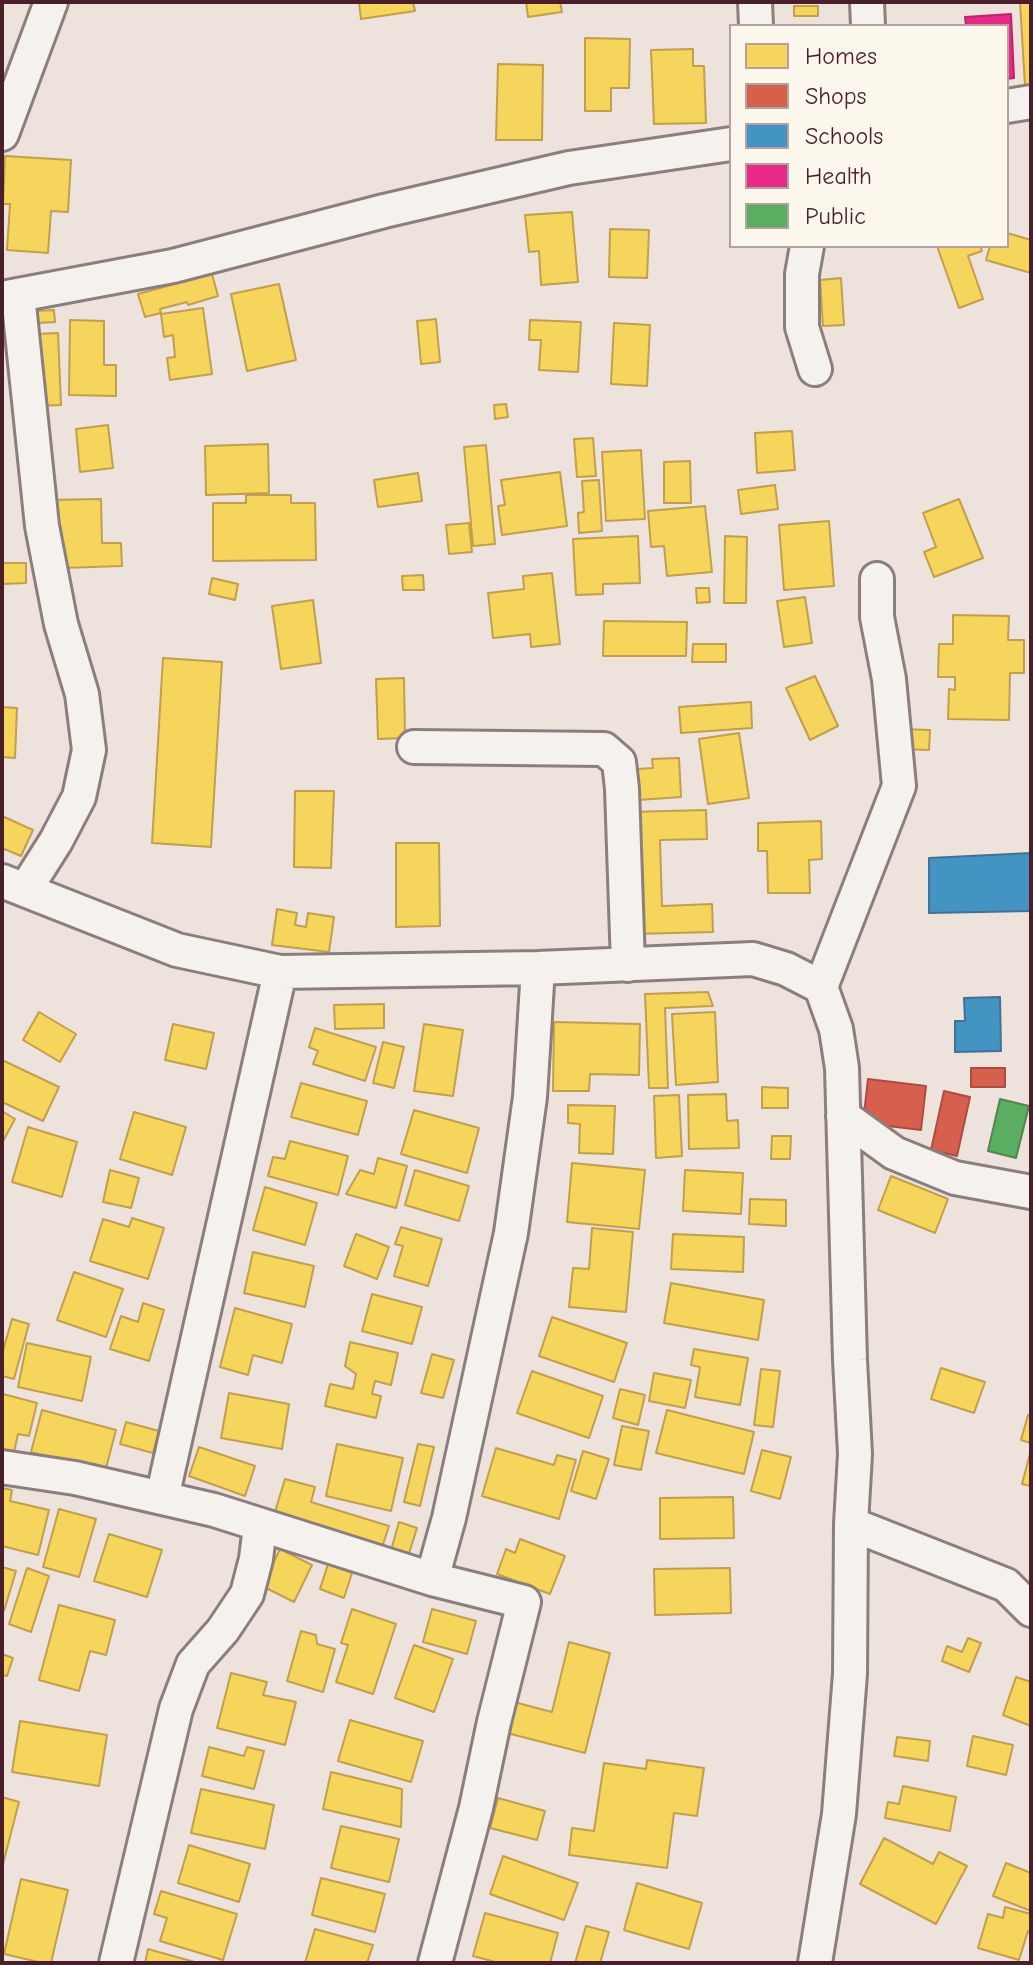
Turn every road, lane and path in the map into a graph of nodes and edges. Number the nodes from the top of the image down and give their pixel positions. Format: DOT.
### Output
graph roads {
  1 [pos="51,2"];
  2 [pos="755,2"];
  3 [pos="867,2"];
  4 [pos="756,24"];
  5 [pos="868,24"];
  6 [pos="1031,102"];
  7 [pos="1009,106"];
  8 [pos="2,134"];
  9 [pos="729,144"];
  10 [pos="807,248"];
  11 [pos="10,297"];
  12 [pos="815,369"];
  13 [pos="877,579"];
  14 [pos="414,747"];
  15 [pos="13,885"];
  16 [pos="628,965"];
  17 [pos="538,968"];
  18 [pos="280,972"];
  19 [pos="821,987"];
  20 [pos="843,1116"];
  21 [pos="1031,1192"];
  22 [pos="2,1467"];
  23 [pos="162,1498"];
  24 [pos="851,1524"];
  25 [pos="260,1526"];
  26 [pos="432,1579"];
  27 [pos="1031,1610"];
  28 [pos="116,1963"];
  29 [pos="435,1963"];
  30 [pos="815,1963"];
  1 -- 8 [label="street"];
  2 -- 4 [label="street"];
  3 -- 5 [label="street"];
  6 -- 7 [label="street"];
  9 -- 11 [label="street"];
  10 -- 12 [label="street"];
  11 -- 15 [label="street"];
  13 -- 19 [label="street"];
  14 -- 16 [label="street"];
  15 -- 18 [label="street"];
  16 -- 17 [label="street"];
  16 -- 19 [label="street"];
  17 -- 18 [label="street"];
  17 -- 26 [label="street"];
  18 -- 23 [label="street"];
  19 -- 20 [label="street"];
  20 -- 21 [label="street"];
  20 -- 24 [label="street"];
  22 -- 23 [label="street"];
  23 -- 25 [label="street"];
  24 -- 27 [label="street"];
  24 -- 30 [label="street"];
  25 -- 26 [label="street"];
  25 -- 28 [label="street"];
  26 -- 29 [label="street"];
}
